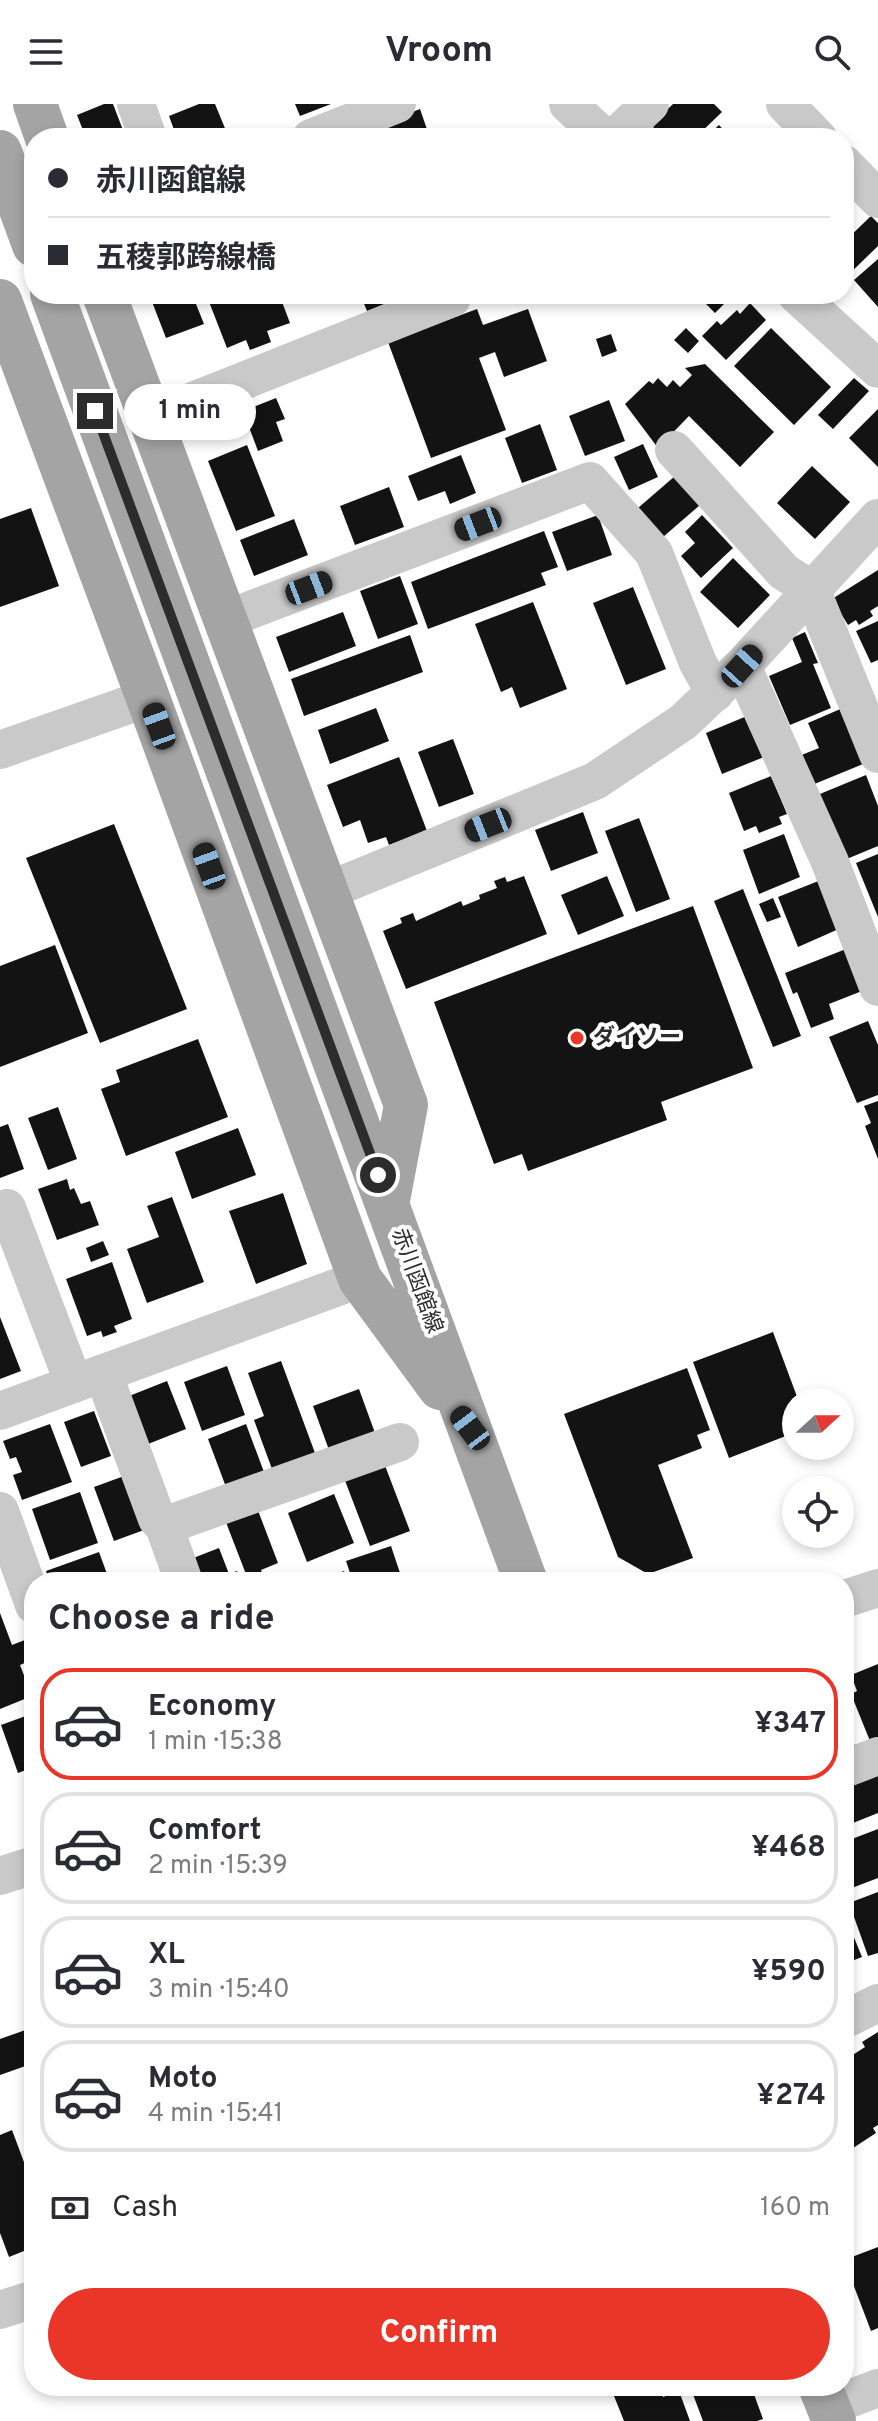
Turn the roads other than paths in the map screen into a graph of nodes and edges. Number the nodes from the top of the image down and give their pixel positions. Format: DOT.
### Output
graph roads {
  1 [pos="35,104"];
  2 [pos="136,104"];
  3 [pos="397,104"];
  4 [pos="568,104"];
  5 [pos="650,104"];
  6 [pos="785,104"];
  7 [pos="43,128"];
  8 [pos="144,128"];
  9 [pos="336,128"];
  10 [pos="594,128"];
  11 [pos="625,128"];
  12 [pos="808,128"];
  13 [pos="0,152"];
  14 [pos="854,174"];
  15 [pos="878,199"];
  16 [pos="24,218"];
  17 [pos="0,301"];
  18 [pos="56,304"];
  19 [pos="108,304"];
  20 [pos="437,304"];
  21 [pos="808,304"];
  22 [pos="874,358"];
  23 [pos="150,418"];
  24 [pos="674,450"];
  25 [pos="878,518"];
  26 [pos="811,589"];
  27 [pos="224,620"];
  28 [pos="742,666"];
  29 [pos="715,693"];
  30 [pos="148,698"];
  31 [pos="0,750"];
  32 [pos="878,754"];
  33 [pos="327,891"];
  34 [pos="878,987"];
  35 [pos="388,1203"];
  36 [pos="0,1211"];
  37 [pos="360,1279"];
  38 [pos="88,1378"];
  39 [pos="0,1411"];
  40 [pos="470,1428"];
  41 [pos="400,1442"];
  42 [pos="0,1511"];
  43 [pos="164,1526"];
  44 [pos="180,1572"];
  45 [pos="522,1572"];
  46 [pos="24,1577"];
  47 [pos="878,1588"];
  48 [pos="854,1596"];
  49 [pos="878,1756"];
  50 [pos="854,1765"];
  51 [pos="24,1868"];
  52 [pos="0,1876"];
  53 [pos="878,2003"];
  54 [pos="854,2015"];
  55 [pos="24,2302"];
  56 [pos="0,2310"];
  57 [pos="878,2388"];
  58 [pos="827,2405"];
  1 -- 7 [label="main road"];
  2 -- 8 [label="street"];
  3 -- 9 [label="street"];
  4 -- 10 [label="street"];
  5 -- 11 [label="street"];
  6 -- 12 [label="street"];
  13 -- 16 [label="main road"];
  14 -- 15 [label="street"];
  17 -- 30 [label="main road"];
  18 -- 35 [label="main road, 赤川函館線"];
  19 -- 23 [label="main road"];
  20 -- 23 [label="street"];
  21 -- 22 [label="street"];
  23 -- 27 [label="main road"];
  24 -- 26 [label="street"];
  25 -- 26 [label="street"];
  26 -- 28 [label="street"];
  26 -- 32 [label="street"];
  27 -- 29 [label="street"];
  27 -- 33 [label="main road"];
  28 -- 29 [label="street"];
  28 -- 34 [label="street"];
  29 -- 33 [label="street"];
  30 -- 31 [label="street"];
  30 -- 37 [label="main road"];
  33 -- 35 [label="main road"];
  35 -- 40 [label="main road, 赤川函館線"];
  36 -- 38 [label="street"];
  37 -- 38 [label="street"];
  37 -- 40 [label="main road"];
  38 -- 39 [label="street"];
  38 -- 43 [label="street"];
  40 -- 45 [label="main road, 赤川函館線"];
  41 -- 43 [label="street"];
  42 -- 46 [label="street"];
  43 -- 44 [label="street"];
  47 -- 48 [label="street"];
  49 -- 50 [label="street"];
  51 -- 52 [label="street"];
  53 -- 54 [label="street"];
  55 -- 56 [label="street"];
  57 -- 58 [label="street"];
}
